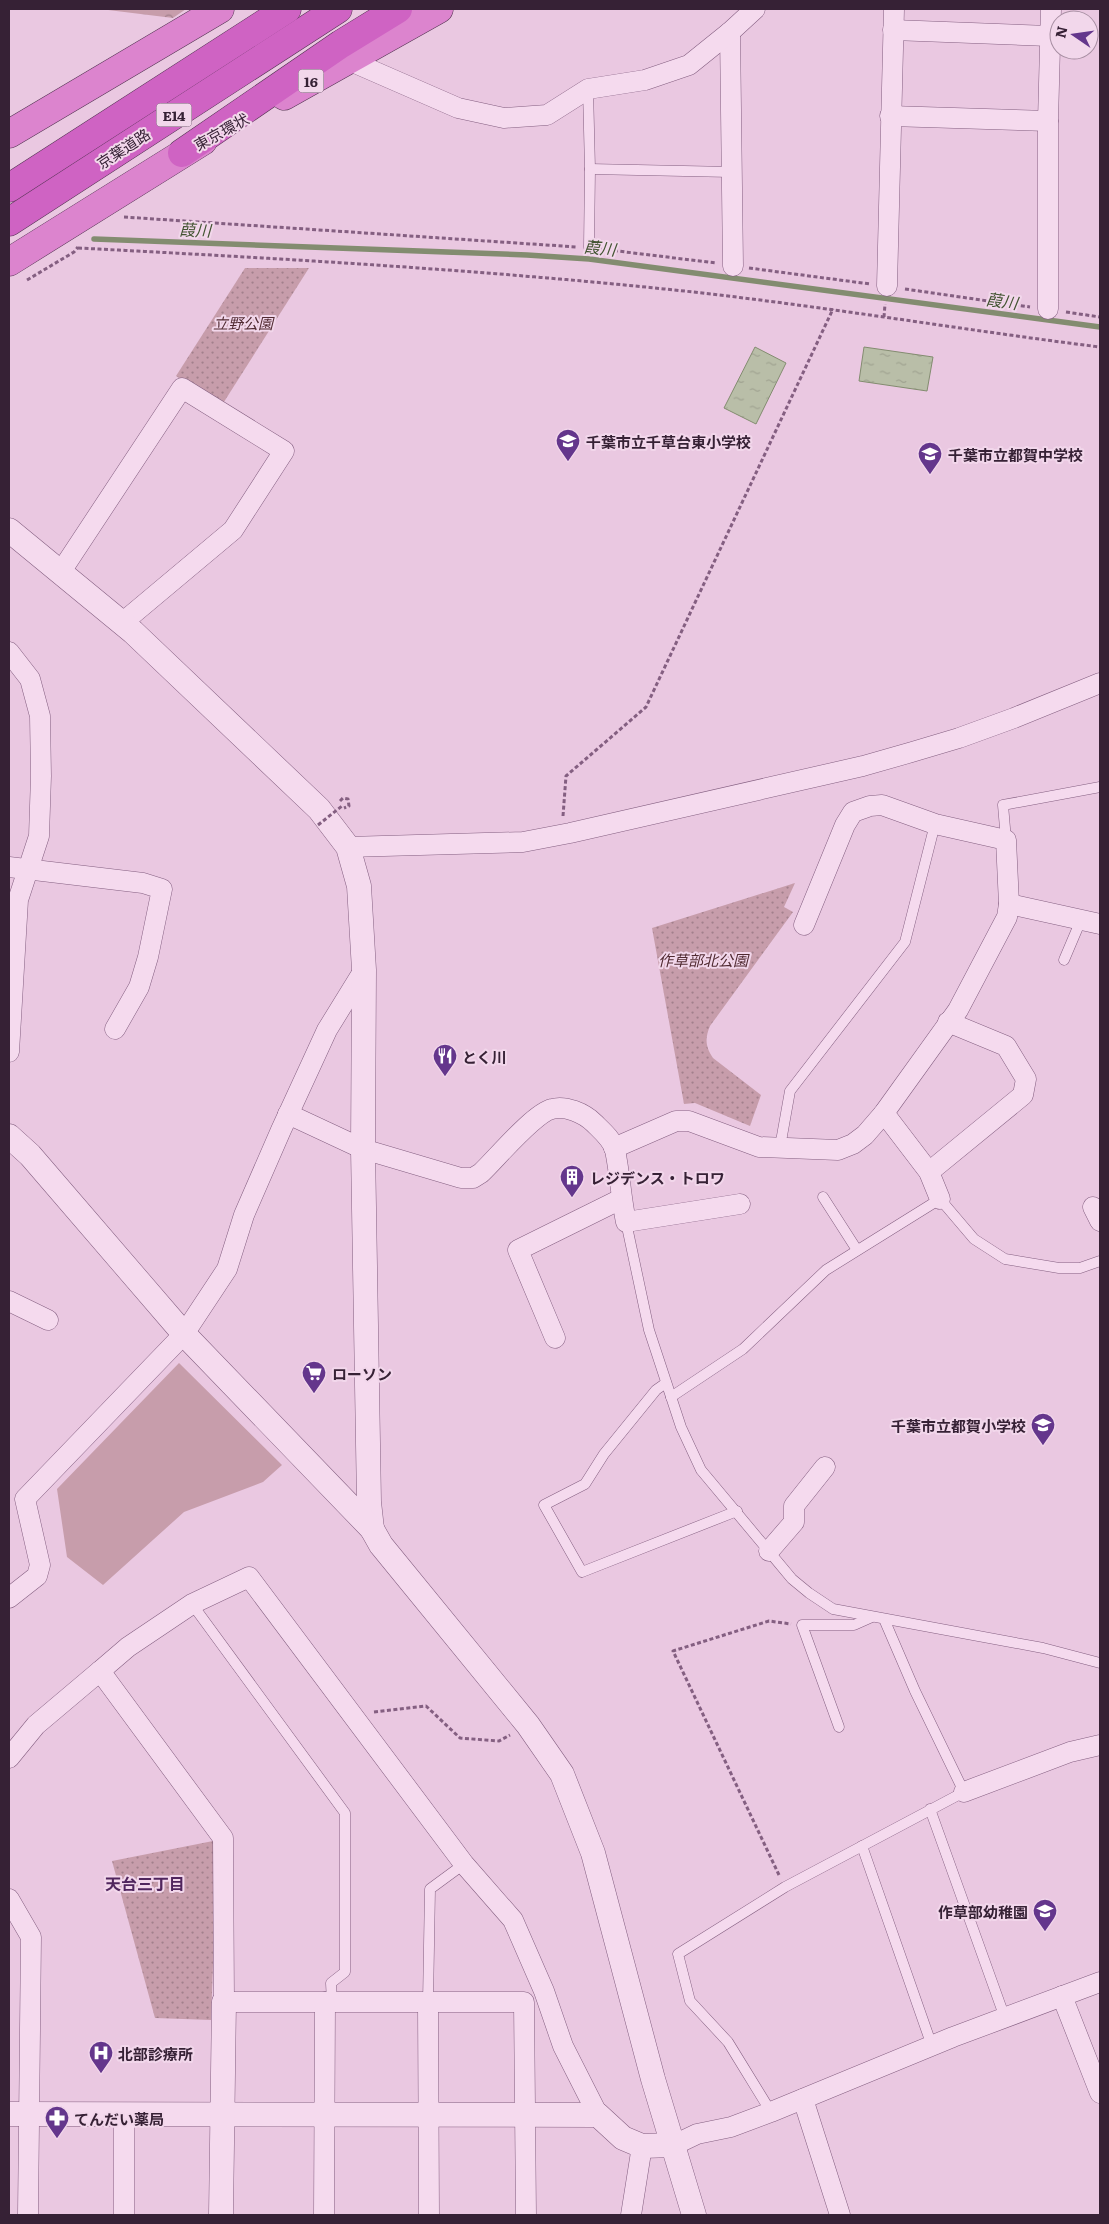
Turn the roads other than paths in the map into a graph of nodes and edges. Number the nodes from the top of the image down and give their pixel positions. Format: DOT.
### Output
graph roads {
  1 [pos="220,9"];
  2 [pos="287,9"];
  3 [pos="338,9"];
  4 [pos="398,9"];
  5 [pos="439,9"];
  6 [pos="755,9"];
  7 [pos="894,9"];
  8 [pos="893,30"];
  9 [pos="730,32"];
  10 [pos="1049,36"];
  11 [pos="348,60"];
  12 [pos="1049,60"];
  13 [pos="588,89"];
  14 [pos="890,116"];
  15 [pos="1048,120"];
  16 [pos="9,134"];
  17 [pos="182,153"];
  18 [pos="590,169"];
  19 [pos="732,172"];
  20 [pos="9,188"];
  21 [pos="9,222"];
  22 [pos="589,247"];
  23 [pos="9,262"];
  24 [pos="733,266"];
  25 [pos="887,286"];
  26 [pos="1048,310"];
  27 [pos="9,530"];
  28 [pos="60,573"];
  29 [pos="122,623"];
  30 [pos="9,652"];
  31 [pos="1100,683"];
  32 [pos="1100,787"];
  33 [pos="935,824"];
  34 [pos="1006,840"];
  35 [pos="348,847"];
  36 [pos="18,868"];
  37 [pos="1009,904"];
  38 [pos="1081,920"];
  39 [pos="1100,924"];
  40 [pos="804,925"];
  41 [pos="1064,960"];
  42 [pos="364,970"];
  43 [pos="948,1022"];
  44 [pos="115,1029"];
  45 [pos="9,1052"];
  46 [pos="884,1113"];
  47 [pos="288,1114"];
  48 [pos="9,1136"];
  49 [pos="614,1148"];
  50 [pos="780,1148"];
  51 [pos="363,1149"];
  52 [pos="929,1172"];
  53 [pos="823,1197"];
  54 [pos="621,1199"];
  55 [pos="940,1199"];
  56 [pos="740,1204"];
  57 [pos="626,1222"];
  58 [pos="857,1250"];
  59 [pos="1100,1261"];
  60 [pos="9,1301"];
  61 [pos="48,1320"];
  62 [pos="184,1334"];
  63 [pos="555,1338"];
  64 [pos="666,1383"];
  65 [pos="671,1397"];
  66 [pos="826,1466"];
  67 [pos="737,1511"];
  68 [pos="372,1529"];
  69 [pos="769,1551"];
  70 [pos="9,1598"];
  71 [pos="192,1604"];
  72 [pos="872,1617"];
  73 [pos="884,1619"];
  74 [pos="1100,1663"];
  75 [pos="100,1671"];
  76 [pos="839,1727"];
  77 [pos="1100,1745"];
  78 [pos="9,1758"];
  79 [pos="964,1792"];
  80 [pos="930,1810"];
  81 [pos="862,1846"];
  82 [pos="464,1864"];
  83 [pos="9,1899"];
  84 [pos="1100,1982"];
  85 [pos="1062,1996"];
  86 [pos="224,2002"];
  87 [pos="329,2002"];
  88 [pos="428,2002"];
  89 [pos="1005,2018"];
  90 [pos="932,2046"];
  91 [pos="1100,2092"];
  92 [pos="803,2099"];
  93 [pos="771,2112"];
  94 [pos="222,2113"];
  95 [pos="326,2113"];
  96 [pos="19,2114"];
  97 [pos="124,2114"];
  98 [pos="598,2115"];
  99 [pos="430,2116"];
  100 [pos="526,2116"];
  101 [pos="674,2145"];
  102 [pos="642,2146"];
  103 [pos="28,2215"];
  104 [pos="124,2215"];
  105 [pos="221,2215"];
  106 [pos="324,2215"];
  107 [pos="429,2215"];
  108 [pos="526,2215"];
  109 [pos="630,2215"];
  110 [pos="694,2215"];
  111 [pos="840,2215"];
  1 -- 16 [label="highway"];
  2 -- 20 [label="highway, 京葉道路 / E14"];
  3 -- 21 [label="highway, 京葉道路 / E14"];
  4 -- 17 [label="highway"];
  5 -- 11 [label="highway, 東京環状 / 16"];
  6 -- 9 [label="street"];
  7 -- 8 [label="street"];
  8 -- 10 [label="street"];
  8 -- 14 [label="street"];
  9 -- 13 [label="street"];
  9 -- 19 [label="street"];
  11 -- 13 [label="street"];
  11 -- 17 [label="highway, 東京環状 / 16"];
  12 -- 15 [label="street"];
  13 -- 18 [label="lane"];
  14 -- 15 [label="street"];
  14 -- 25 [label="street"];
  15 -- 26 [label="street"];
  17 -- 23 [label="highway, 東京環状 / 16"];
  18 -- 19 [label="lane"];
  18 -- 22 [label="lane"];
  19 -- 24 [label="street"];
  27 -- 28 [label="street"];
  28 -- 29 [label="street"];
  28 -- 29 [label="street"];
  29 -- 35 [label="street"];
  30 -- 36 [label="street"];
  31 -- 35 [label="street"];
  32 -- 34 [label="lane"];
  33 -- 34 [label="street"];
  33 -- 40 [label="street"];
  33 -- 50 [label="lane"];
  34 -- 37 [label="street"];
  35 -- 42 [label="street"];
  36 -- 44 [label="street"];
  36 -- 45 [label="street"];
  37 -- 38 [label="street"];
  37 -- 43 [label="street"];
  38 -- 39 [label="street"];
  38 -- 41 [label="lane"];
  42 -- 47 [label="street"];
  42 -- 51 [label="street"];
  43 -- 46 [label="street"];
  43 -- 52 [label="street"];
  46 -- 50 [label="street"];
  46 -- 52 [label="street"];
  47 -- 51 [label="street"];
  47 -- 62 [label="street"];
  48 -- 62 [label="street"];
  49 -- 50 [label="street"];
  49 -- 51 [label="street"];
  49 -- 54 [label="street"];
  51 -- 68 [label="street"];
  52 -- 55 [label="street"];
  53 -- 58 [label="lane"];
  54 -- 57 [label="street"];
  54 -- 63 [label="street"];
  55 -- 58 [label="lane"];
  55 -- 59 [label="lane"];
  56 -- 57 [label="street"];
  57 -- 64 [label="lane"];
  58 -- 65 [label="lane"];
  60 -- 61 [label="street"];
  62 -- 68 [label="street"];
  62 -- 70 [label="street"];
  64 -- 65 [label="lane"];
  64 -- 67 [label="lane"];
  65 -- 67 [label="lane"];
  66 -- 69 [label="street"];
  67 -- 69 [label="lane"];
  68 -- 101 [label="street"];
  69 -- 72 [label="lane"];
  71 -- 75 [label="street"];
  71 -- 82 [label="street"];
  71 -- 87 [label="lane"];
  72 -- 73 [label="lane"];
  72 -- 76 [label="lane"];
  73 -- 74 [label="lane"];
  73 -- 79 [label="lane"];
  75 -- 78 [label="street"];
  75 -- 86 [label="street"];
  77 -- 79 [label="street"];
  79 -- 80 [label="lane"];
  80 -- 81 [label="lane"];
  80 -- 89 [label="lane"];
  81 -- 90 [label="lane"];
  81 -- 93 [label="lane"];
  82 -- 88 [label="lane"];
  82 -- 98 [label="street"];
  83 -- 96 [label="street"];
  84 -- 85 [label="street"];
  85 -- 89 [label="street"];
  85 -- 91 [label="street"];
  86 -- 87 [label="street"];
  86 -- 94 [label="street"];
  87 -- 88 [label="street"];
  87 -- 95 [label="street"];
  88 -- 99 [label="street"];
  88 -- 100 [label="street"];
  89 -- 90 [label="street"];
  90 -- 92 [label="street"];
  92 -- 93 [label="street"];
  92 -- 111 [label="street"];
  93 -- 101 [label="street"];
  94 -- 95 [label="street"];
  94 -- 97 [label="street"];
  94 -- 105 [label="street"];
  95 -- 99 [label="street"];
  95 -- 106 [label="street"];
  96 -- 97 [label="street"];
  96 -- 103 [label="street"];
  97 -- 104 [label="street"];
  98 -- 100 [label="street"];
  98 -- 102 [label="street"];
  99 -- 100 [label="street"];
  99 -- 107 [label="street"];
  100 -- 108 [label="street"];
  101 -- 102 [label="street"];
  101 -- 110 [label="street"];
  102 -- 109 [label="street"];
}
